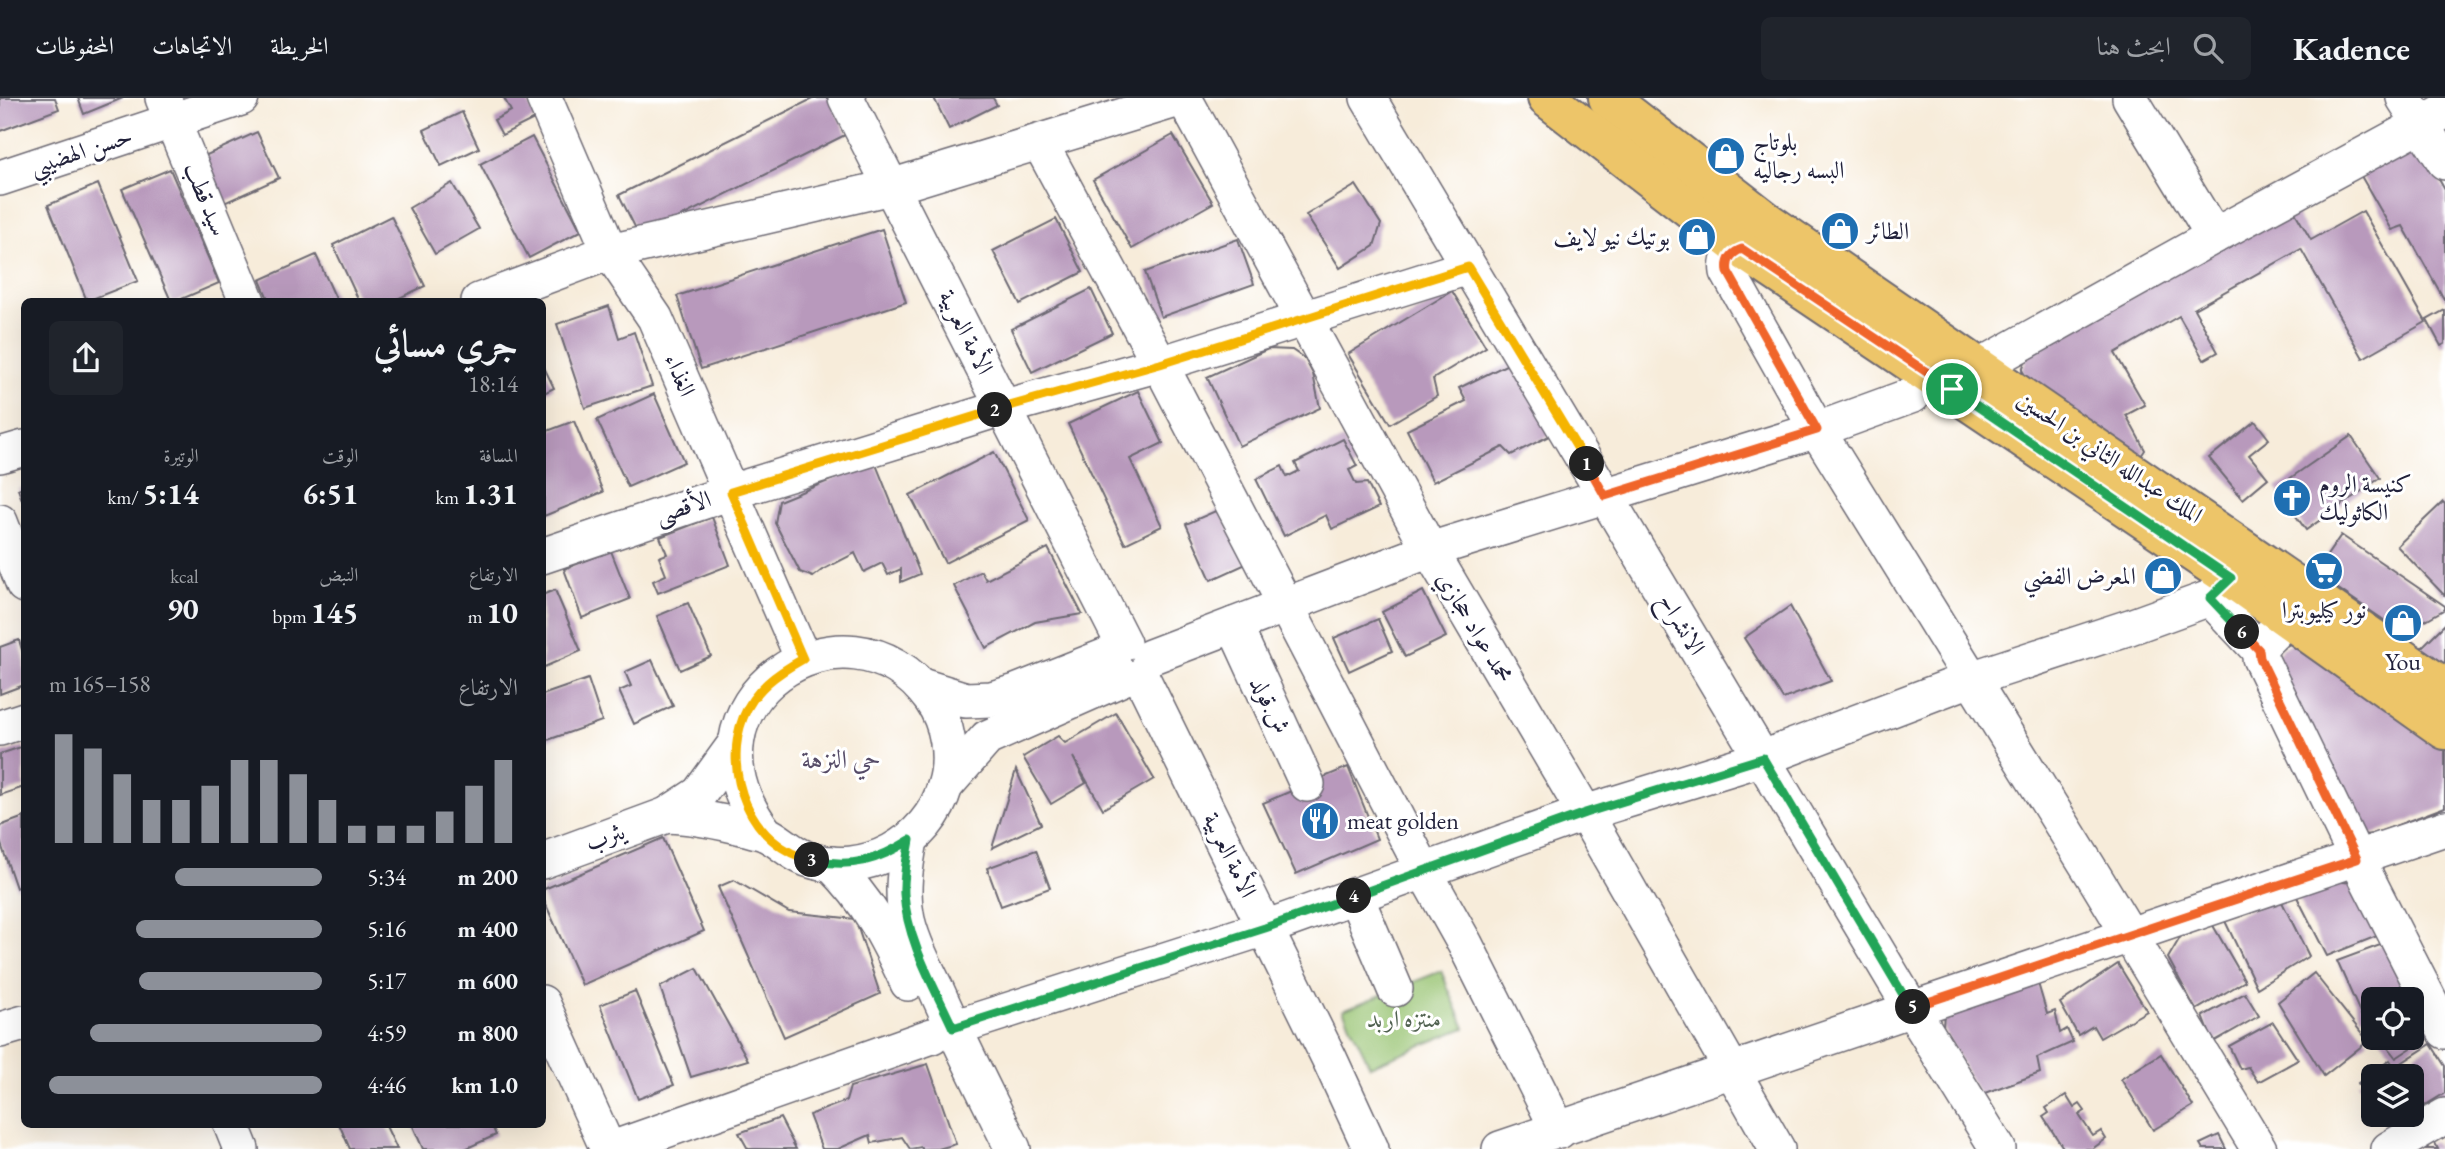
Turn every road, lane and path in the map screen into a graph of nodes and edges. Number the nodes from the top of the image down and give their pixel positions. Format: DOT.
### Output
graph roads {
  1 [pos="241,98"];
  2 [pos="544,98"];
  3 [pos="846,98"];
  4 [pos="1183,98"];
  5 [pos="1368,98"];
  6 [pos="1547,98"];
  7 [pos="2130,98"];
  8 [pos="1615,99"];
  9 [pos="168,109"];
  10 [pos="2423,111"];
  11 [pos="1040,143"];
  12 [pos="2445,162"];
  13 [pos="0,178"];
  14 [pos="891,187"];
  15 [pos="2214,236"];
  16 [pos="1742,249"];
  17 [pos="610,251"];
  18 [pos="1468,267"];
  19 [pos="246,298"];
  20 [pos="487,298"];
  21 [pos="1305,319"];
  22 [pos="1160,364"];
  23 [pos="1966,378"];
  24 [pos="1913,395"];
  25 [pos="1005,407"];
  26 [pos="1817,430"];
  27 [pos="21,449"];
  28 [pos="0,455"];
  29 [pos="731,492"];
  30 [pos="1605,496"];
  31 [pos="0,522"];
  32 [pos="1430,550"];
  33 [pos="546,555"];
  34 [pos="21,577"];
  35 [pos="2220,588"];
  36 [pos="1285,606"];
  37 [pos="2287,620"];
  38 [pos="1234,625"];
  39 [pos="2259,650"];
  40 [pos="803,659"];
  41 [pos="1130,661"];
  42 [pos="1971,679"];
  43 [pos="921,686"];
  44 [pos="2445,688"];
  45 [pos="21,721"];
  46 [pos="0,728"];
  47 [pos="2445,730"];
  48 [pos="736,743"];
  49 [pos="1763,758"];
  50 [pos="1307,784"];
  51 [pos="946,785"];
  52 [pos="1585,813"];
  53 [pos="667,815"];
  54 [pos="2445,828"];
  55 [pos="766,834"];
  56 [pos="910,840"];
  57 [pos="546,859"];
  58 [pos="2357,859"];
  59 [pos="831,864"];
  60 [pos="1424,871"];
  61 [pos="1355,895"];
  62 [pos="1265,928"];
  63 [pos="2128,934"];
  64 [pos="1395,989"];
  65 [pos="1911,1008"];
  66 [pos="546,1012"];
  67 [pos="21,1024"];
  68 [pos="0,1030"];
  69 [pos="2445,1031"];
  70 [pos="942,1032"];
  71 [pos="1733,1070"];
  72 [pos="2445,1116"];
  73 [pos="233,1128"];
  74 [pos="1559,1131"];
  75 [pos="241,1149"];
  76 [pos="610,1149"];
  77 [pos="988,1149"];
  78 [pos="1013,1149"];
  79 [pos="1371,1149"];
  80 [pos="1500,1149"];
  81 [pos="1777,1149"];
  82 [pos="1998,1149"];
  83 [pos="2259,1149"];
  84 [pos="2389,1149"];
  1 -- 9 [label="street, حسن الهضيبي"];
  2 -- 17 [label="street, الغذاء"];
  3 -- 14 [label="street, الأمة العربية"];
  4 -- 11 [label="street"];
  4 -- 21 [label="street, محمد عواد حجازي"];
  5 -- 18 [label="street, الانشراح"];
  6 -- 16 [label="main road, الملك عبدالله الثاني بن الحسين"];
  7 -- 15 [label="street"];
  8 -- 23 [label="main road, الملك عبدالله الثاني بن الحسين"];
  9 -- 13 [label="street, حسن الهضيبي"];
  9 -- 19 [label="street, سيد قطب"];
  10 -- 12 [label="street"];
  10 -- 15 [label="street"];
  11 -- 14 [label="street"];
  11 -- 22 [label="street"];
  14 -- 17 [label="street"];
  14 -- 25 [label="street, الأمة العربية"];
  15 -- 23 [label="street"];
  16 -- 23 [label="main road, الملك عبدالله الثاني بن الحسين"];
  16 -- 26 [label="street"];
  17 -- 20 [label="street"];
  17 -- 29 [label="street, الغذاء"];
  18 -- 21 [label="street, الأقصى"];
  18 -- 30 [label="street, الانشراح"];
  21 -- 22 [label="street, الأقصى"];
  21 -- 32 [label="street, محمد عواد حجازي"];
  22 -- 25 [label="street, الأقصى"];
  22 -- 36 [label="street"];
  23 -- 35 [label="main road, الملك عبدالله الثاني بن الحسين"];
  23 -- 44 [label="main road, الملك عبدالله الثاني بن الحسين"];
  24 -- 26 [label="street"];
  25 -- 29 [label="street, الأقصى"];
  25 -- 41 [label="street, الأمة العربية"];
  26 -- 30 [label="street"];
  26 -- 42 [label="street"];
  27 -- 28 [label="street"];
  29 -- 33 [label="street, الأقصى"];
  29 -- 40 [label="street, الغذاء"];
  30 -- 32 [label="street"];
  30 -- 49 [label="street, الانشراح"];
  31 -- 34 [label="street"];
  32 -- 36 [label="street"];
  32 -- 52 [label="street, محمد عواد حجازي"];
  35 -- 37 [label="main road, الملك عبدالله الثاني بن الحسين"];
  35 -- 39 [label="street"];
  35 -- 42 [label="street"];
  36 -- 38 [label="street"];
  36 -- 60 [label="street"];
  37 -- 39 [label="street"];
  37 -- 47 [label="main road, الملك عبدالله الثاني بن الحسين"];
  38 -- 41 [label="street"];
  38 -- 50 [label="street, ش.قولد"];
  39 -- 58 [label="street"];
  40 -- 43 [label="street"];
  40 -- 48 [label="street"];
  41 -- 43 [label="street"];
  41 -- 51 [label="street"];
  41 -- 62 [label="street, الأمة العربية"];
  42 -- 49 [label="street"];
  42 -- 63 [label="street"];
  43 -- 51 [label="street"];
  45 -- 46 [label="street"];
  48 -- 53 [label="street"];
  48 -- 55 [label="street"];
  49 -- 52 [label="street"];
  49 -- 65 [label="street, الانشراح"];
  51 -- 56 [label="street"];
  52 -- 60 [label="street"];
  52 -- 71 [label="street, محمد عواد حجازي"];
  53 -- 55 [label="street"];
  53 -- 57 [label="street, يثرب"];
  54 -- 58 [label="street"];
  55 -- 59 [label="street"];
  56 -- 59 [label="street"];
  56 -- 70 [label="street"];
  58 -- 63 [label="street"];
  58 -- 69 [label="street"];
  59 -- 70 [label="street"];
  60 -- 61 [label="street"];
  60 -- 74 [label="street"];
  61 -- 62 [label="street"];
  61 -- 64 [label="street"];
  62 -- 70 [label="street"];
  62 -- 79 [label="street, الأمة العربية"];
  63 -- 65 [label="street"];
  63 -- 83 [label="street"];
  65 -- 71 [label="street"];
  65 -- 82 [label="street, الانشراح"];
  66 -- 76 [label="street"];
  67 -- 68 [label="street"];
  70 -- 76 [label="street"];
  70 -- 77 [label="street"];
  70 -- 78 [label="street"];
  71 -- 74 [label="street"];
  71 -- 81 [label="street, محمد عواد حجازي"];
  72 -- 84 [label="street"];
  73 -- 75 [label="street"];
  74 -- 80 [label="street"];
}
